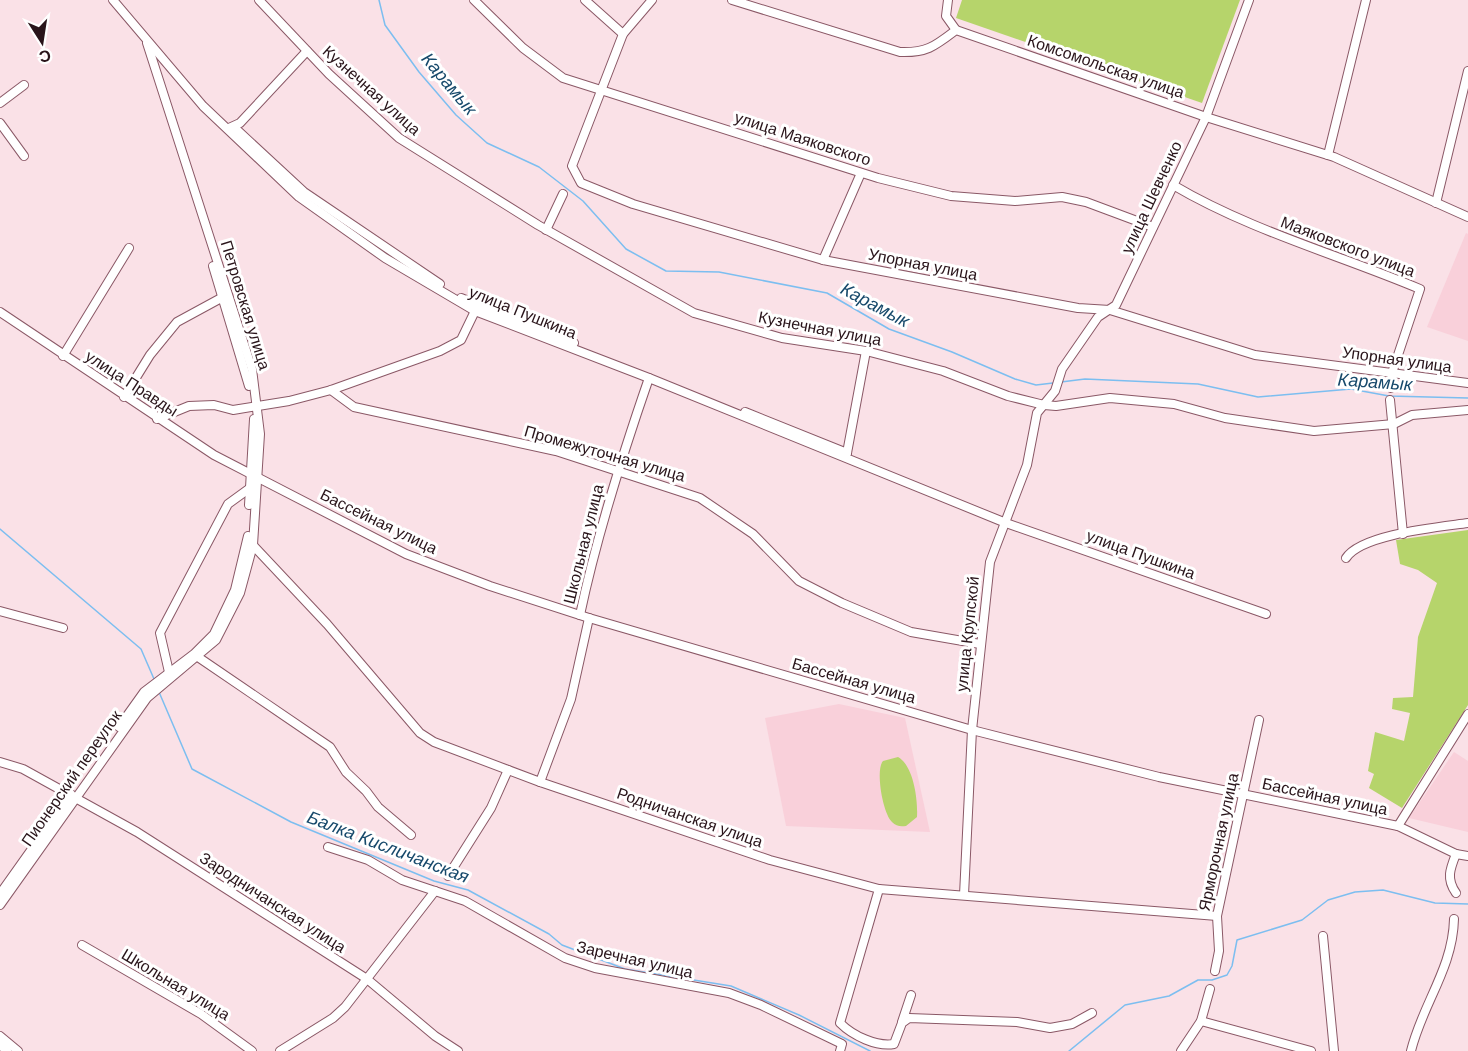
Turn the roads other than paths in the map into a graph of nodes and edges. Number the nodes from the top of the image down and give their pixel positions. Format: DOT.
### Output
graph roads {
  1 [pos="113,0"];
  2 [pos="119,0"];
  3 [pos="259,0"];
  4 [pos="474,0"];
  5 [pos="585,0"];
  6 [pos="652,0"];
  7 [pos="732,0"];
  8 [pos="948,0"];
  9 [pos="1249,0"];
  10 [pos="1366,0"];
  11 [pos="139,27"];
  12 [pos="956,30"];
  13 [pos="622,34"];
  14 [pos="145,37"];
  15 [pos="307,51"];
  16 [pos="1468,71"];
  17 [pos="24,86"];
  18 [pos="603,91"];
  19 [pos="0,103"];
  20 [pos="1206,117"];
  21 [pos="0,123"];
  22 [pos="230,128"];
  23 [pos="1328,155"];
  24 [pos="24,156"];
  25 [pos="861,173"];
  26 [pos="1173,185"];
  27 [pos="563,194"];
  28 [pos="1436,203"];
  29 [pos="1468,217"];
  30 [pos="1154,227"];
  31 [pos="546,230"];
  32 [pos="129,248"];
  33 [pos="823,260"];
  34 [pos="223,297"];
  35 [pos="1110,310"];
  36 [pos="475,311"];
  37 [pos="0,312"];
  38 [pos="866,351"];
  39 [pos="63,356"];
  40 [pos="1392,373"];
  41 [pos="649,378"];
  42 [pos="1468,383"];
  43 [pos="1391,388"];
  44 [pos="331,390"];
  45 [pos="1055,391"];
  46 [pos="124,397"];
  47 [pos="1390,399"];
  48 [pos="1044,405"];
  49 [pos="256,407"];
  50 [pos="1468,410"];
  51 [pos="157,419"];
  52 [pos="1394,424"];
  53 [pos="845,455"];
  54 [pos="618,470"];
  55 [pos="253,476"];
  56 [pos="250,488"];
  57 [pos="1006,523"];
  58 [pos="1468,523"];
  59 [pos="1402,534"];
  60 [pos="250,543"];
  61 [pos="1346,558"];
  62 [pos="0,611"];
  63 [pos="1266,614"];
  64 [pos="585,616"];
  65 [pos="63,628"];
  66 [pos="980,644"];
  67 [pos="197,656"];
  68 [pos="168,677"];
  69 [pos="1468,714"];
  70 [pos="1258,720"];
  71 [pos="972,730"];
  72 [pos="0,762"];
  73 [pos="508,770"];
  74 [pos="540,782"];
  75 [pos="70,794"];
  76 [pos="1244,795"];
  77 [pos="1398,826"];
  78 [pos="411,836"];
  79 [pos="328,847"];
  80 [pos="1456,854"];
  81 [pos="1468,856"];
  82 [pos="448,876"];
  83 [pos="879,889"];
  84 [pos="435,891"];
  85 [pos="1456,893"];
  86 [pos="0,894"];
  87 [pos="964,895"];
  88 [pos="0,904"];
  89 [pos="1217,916"];
  90 [pos="1454,919"];
  91 [pos="1323,936"];
  92 [pos="82,945"];
  93 [pos="1215,970"];
  94 [pos="367,979"];
  95 [pos="1210,989"];
  96 [pos="910,995"];
  97 [pos="1092,1014"];
  98 [pos="1200,1021"];
  99 [pos="902,1023"];
  100 [pos="0,1036"];
  101 [pos="0,1045"];
  102 [pos="841,1048"];
  103 [pos="7,1051"];
  104 [pos="18,1051"];
  105 [pos="252,1051"];
  106 [pos="280,1051"];
  107 [pos="458,1051"];
  108 [pos="1181,1051"];
  109 [pos="1311,1051"];
  110 [pos="1334,1051"];
  111 [pos="1411,1051"];
  1 -- 11 [label="street, улица Пушкина"];
  2 -- 11 [label="street"];
  3 -- 15 [label="street, Кузнечная улица"];
  4 -- 18 [label="street, улица Маяковского"];
  5 -- 13 [label="street"];
  6 -- 13 [label="street, Упорная улица"];
  7 -- 12 [label="street"];
  8 -- 12 [label="street"];
  9 -- 20 [label="street, улица Шевченко"];
  10 -- 23 [label="street"];
  11 -- 14 [label="street, улица Пушкина"];
  11 -- 22 [label="street, улица Пушкина"];
  11 -- 34 [label="street"];
  12 -- 20 [label="street, Комсомольская улица"];
  13 -- 18 [label="street, Упорная улица"];
  14 -- 22 [label="street, улица Пушкина"];
  14 -- 49 [label="street, Петровская улица"];
  15 -- 22 [label="street"];
  15 -- 31 [label="street, Кузнечная улица"];
  16 -- 28 [label="street"];
  17 -- 19 [label="street"];
  18 -- 25 [label="street, улица Маяковского"];
  18 -- 33 [label="street, Упорная улица"];
  20 -- 23 [label="street, Комсомольская улица"];
  20 -- 26 [label="street, улица Шевченко"];
  21 -- 24 [label="street"];
  22 -- 36 [label="street, улица Пушкина"];
  22 -- 53 [label="street, улица Пушкина"];
  23 -- 28 [label="street, Комсомольская улица"];
  25 -- 30 [label="street, улица Маяковского"];
  25 -- 33 [label="street"];
  26 -- 30 [label="street, улица Шевченко"];
  26 -- 40 [label="street, Маяковского улица"];
  27 -- 31 [label="street"];
  28 -- 29 [label="street, Комсомольская улица"];
  30 -- 35 [label="street, улица Шевченко"];
  31 -- 38 [label="street, Кузнечная улица"];
  32 -- 39 [label="street"];
  33 -- 35 [label="street, Упорная улица"];
  34 -- 46 [label="street"];
  34 -- 49 [label="street"];
  35 -- 40 [label="street, Упорная улица"];
  35 -- 45 [label="street, улица Шевченко"];
  36 -- 41 [label="street, улица Пушкина"];
  36 -- 44 [label="street"];
  37 -- 39 [label="street, улица Правды"];
  38 -- 48 [label="street, Кузнечная улица"];
  38 -- 53 [label="street"];
  39 -- 46 [label="street, улица Правды"];
  40 -- 42 [label="street, Упорная улица"];
  40 -- 43 [label="street, Маяковского улица"];
  41 -- 53 [label="street, улица Пушкина"];
  41 -- 54 [label="street, Школьная улица"];
  44 -- 49 [label="street"];
  44 -- 54 [label="street, Промежуточная улица"];
  45 -- 48 [label="street, улица Крупской"];
  46 -- 51 [label="street, улица Правды"];
  47 -- 52 [label="street"];
  48 -- 52 [label="street, Кузнечная улица"];
  48 -- 57 [label="street, улица Крупской"];
  49 -- 51 [label="street"];
  49 -- 55 [label="street"];
  50 -- 52 [label="street, Кузнечная улица"];
  51 -- 55 [label="street, улица Правды"];
  52 -- 59 [label="street"];
  53 -- 57 [label="street, улица Пушкина"];
  54 -- 64 [label="street, Школьная улица"];
  54 -- 66 [label="street, Промежуточная улица"];
  55 -- 56 [label="street"];
  55 -- 60 [label="street"];
  55 -- 64 [label="street, Бассейная улица"];
  56 -- 60 [label="street"];
  56 -- 68 [label="street"];
  57 -- 63 [label="street, улица Пушкина"];
  57 -- 66 [label="street, улица Крупской"];
  58 -- 59 [label="street"];
  59 -- 61 [label="street"];
  60 -- 67 [label="street, Пионерский переулок"];
  60 -- 73 [label="street, Родничанская улица"];
  62 -- 65 [label="street"];
  64 -- 71 [label="street, Бассейная улица"];
  64 -- 74 [label="street, Школьная улица"];
  66 -- 71 [label="street, улица Крупской"];
  67 -- 68 [label="street, Пионерский переулок"];
  67 -- 78 [label="street"];
  68 -- 75 [label="street, Пионерский переулок"];
  69 -- 77 [label="street"];
  70 -- 76 [label="street, Ярморочная улица"];
  71 -- 76 [label="street, Бассейная улица"];
  71 -- 87 [label="street, улица Крупской"];
  72 -- 75 [label="street, Зародничанская улица"];
  73 -- 74 [label="street, Родничанская улица"];
  73 -- 82 [label="street"];
  74 -- 83 [label="street, Родничанская улица"];
  75 -- 86 [label="street, Пионерский переулок"];
  75 -- 88 [label="street, Пионерский переулок"];
  75 -- 94 [label="street, Зародничанская улица"];
  76 -- 77 [label="street, Бассейная улица"];
  76 -- 89 [label="street, Ярморочная улица"];
  77 -- 80 [label="street, Бассейная улица"];
  79 -- 84 [label="street, Заречная улица"];
  80 -- 81 [label="street, Бассейная улица"];
  80 -- 85 [label="street"];
  83 -- 87 [label="street, Родничанская улица"];
  83 -- 99 [label="street"];
  84 -- 94 [label="street"];
  84 -- 102 [label="street, Заречная улица"];
  87 -- 89 [label="street, Родничанская улица"];
  89 -- 93 [label="street, Ярморочная улица"];
  90 -- 111 [label="street"];
  91 -- 110 [label="street"];
  92 -- 105 [label="street, Школьная улица"];
  94 -- 106 [label="street"];
  94 -- 107 [label="street, Зародничанская улица"];
  95 -- 98 [label="street"];
  96 -- 99 [label="street"];
  97 -- 99 [label="street"];
  98 -- 108 [label="street"];
  98 -- 109 [label="street"];
  100 -- 104 [label="street"];
  101 -- 103 [label="street"];
}
